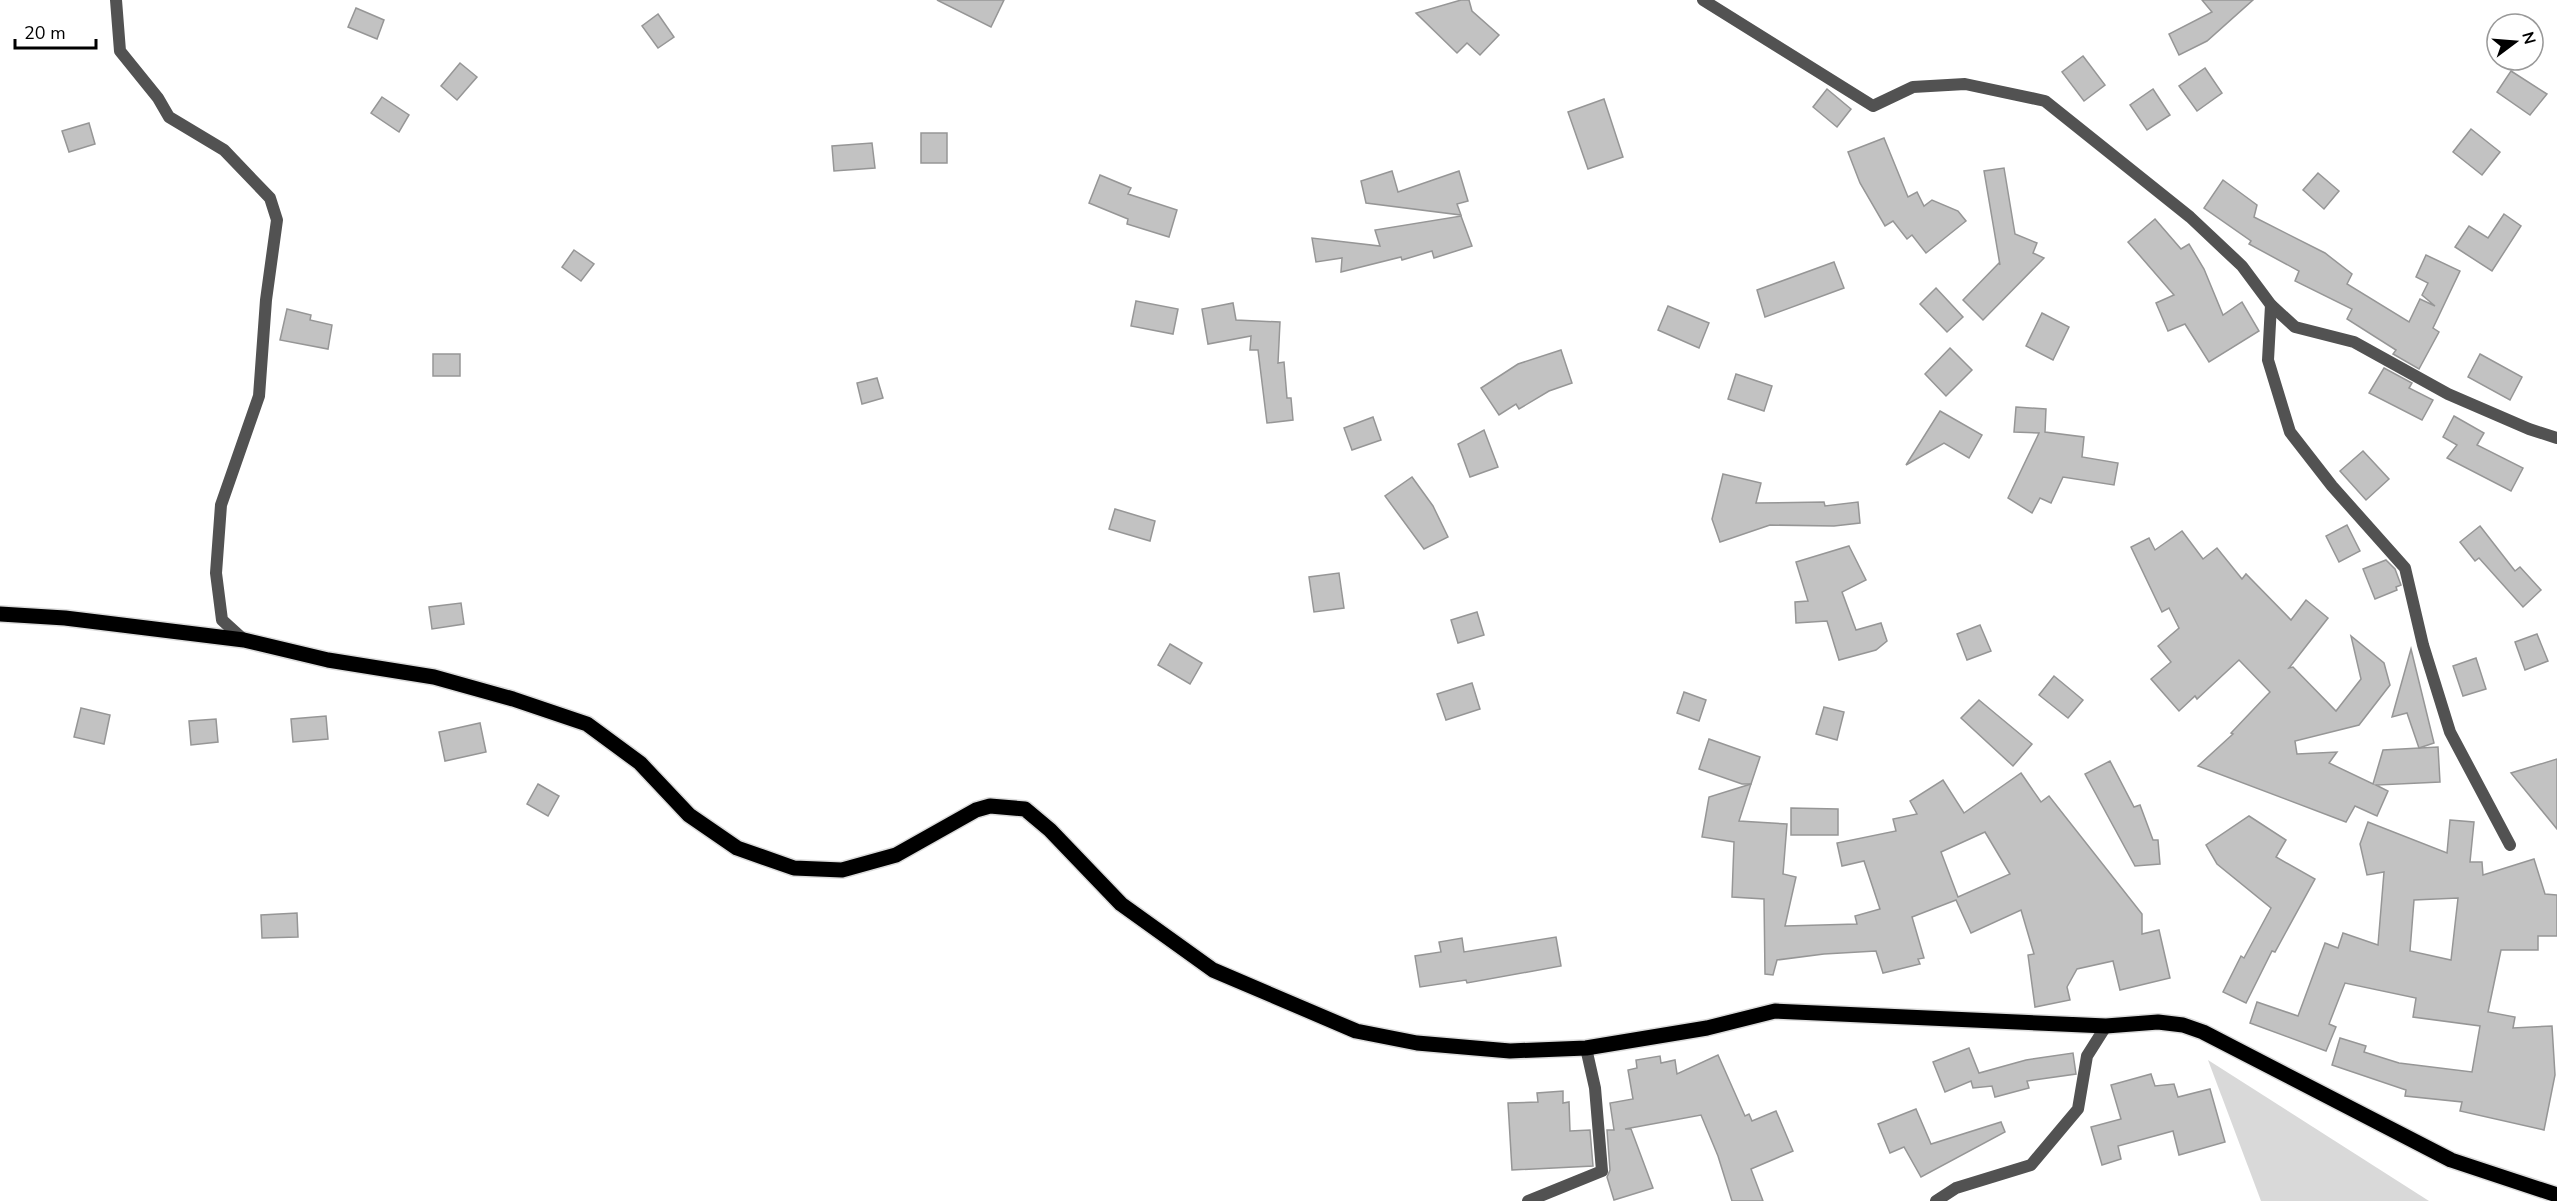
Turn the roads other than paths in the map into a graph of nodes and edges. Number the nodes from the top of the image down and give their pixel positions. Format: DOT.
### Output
graph roads {
  1 [pos="117,0"];
  2 [pos="1703,0"];
  3 [pos="2271,305"];
  4 [pos="2557,438"];
  5 [pos="0,614"];
  6 [pos="244,640"];
  7 [pos="2510,844"];
  8 [pos="2106,1026"];
  9 [pos="1586,1048"];
  10 [pos="2557,1195"];
  11 [pos="1528,1201"];
  12 [pos="1936,1201"];
  1 -- 6 [label="street"];
  2 -- 3 [label="street"];
  3 -- 4 [label="street"];
  3 -- 7 [label="street"];
  5 -- 6 [label="main road"];
  6 -- 9 [label="main road"];
  8 -- 9 [label="main road"];
  8 -- 10 [label="main road"];
  8 -- 12 [label="street"];
  9 -- 11 [label="street"];
}
